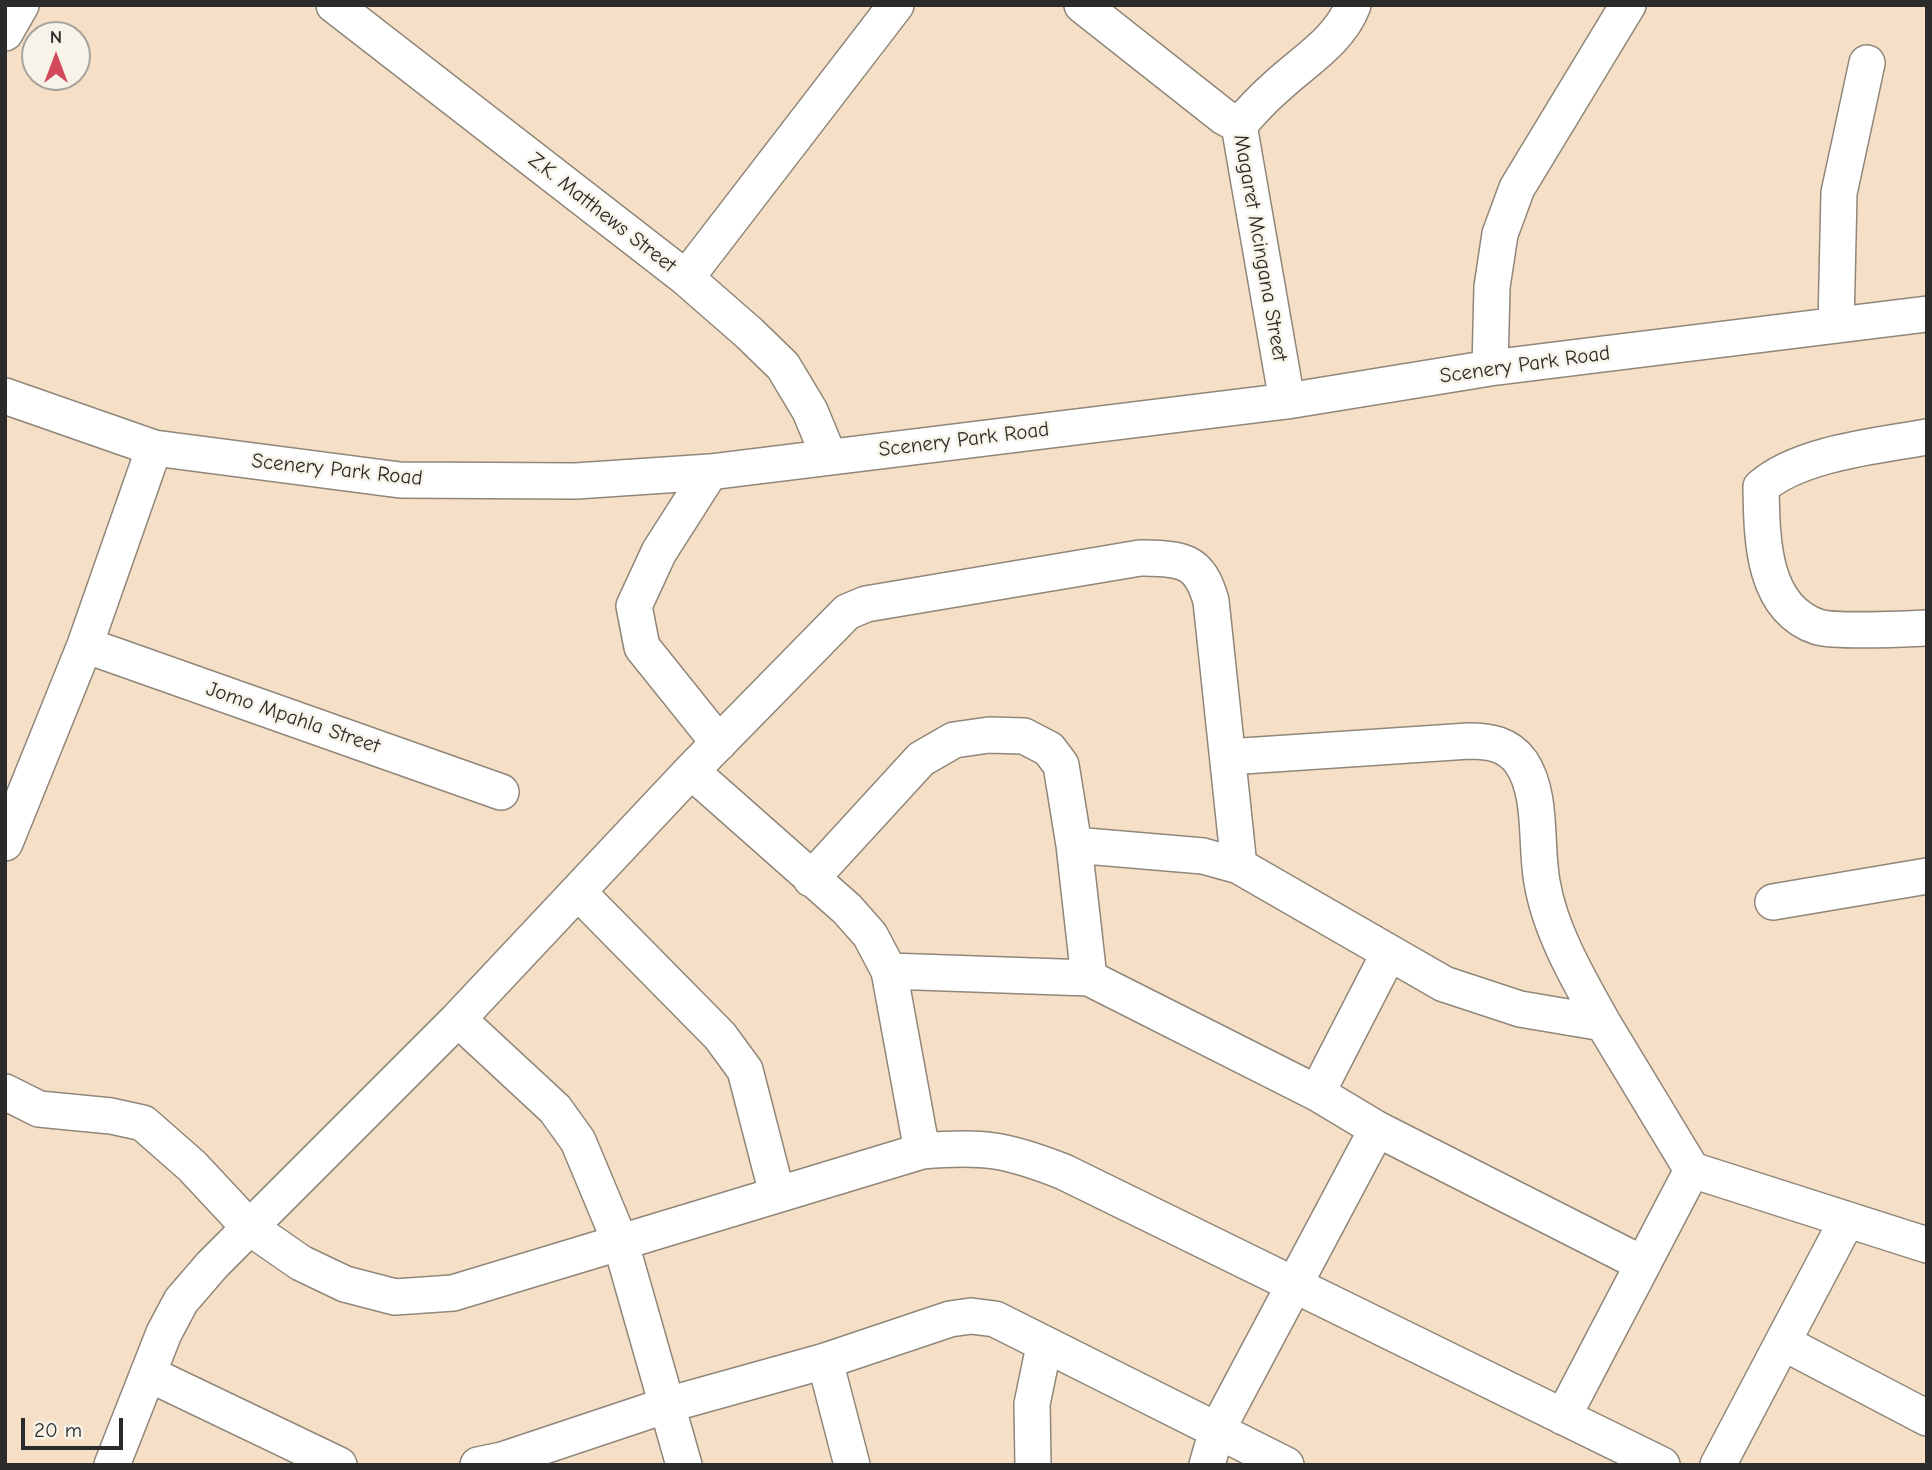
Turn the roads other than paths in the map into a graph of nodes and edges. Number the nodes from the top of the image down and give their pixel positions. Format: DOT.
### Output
graph roads {
  1 [pos="21,5"];
  2 [pos="334,5"];
  3 [pos="896,5"];
  4 [pos="1082,5"];
  5 [pos="1353,5"];
  6 [pos="1628,5"];
  7 [pos="5,33"];
  8 [pos="1867,64"];
  9 [pos="1239,125"];
  10 [pos="686,278"];
  11 [pos="1927,314"];
  12 [pos="1836,325"];
  13 [pos="1490,368"];
  14 [pos="5,396"];
  15 [pos="1287,401"];
  16 [pos="1927,438"];
  17 [pos="155,448"];
  18 [pos="829,457"];
  19 [pos="710,472"];
  20 [pos="1927,628"];
  21 [pos="85,645"];
  22 [pos="719,743"];
  23 [pos="1228,757"];
  24 [pos="691,771"];
  25 [pos="501,792"];
  26 [pos="5,843"];
  27 [pos="1074,845"];
  28 [pos="1239,866"];
  29 [pos="1927,876"];
  30 [pos="811,879"];
  31 [pos="579,893"];
  32 [pos="1773,902"];
  33 [pos="1388,955"];
  34 [pos="889,971"];
  35 [pos="1089,978"];
  36 [pos="458,1019"];
  37 [pos="1603,1023"];
  38 [pos="5,1092"];
  39 [pos="1317,1093"];
  40 [pos="1377,1129"];
  41 [pos="922,1151"];
  42 [pos="1692,1170"];
  43 [pos="778,1194"];
  44 [pos="1847,1220"];
  45 [pos="249,1227"];
  46 [pos="621,1244"];
  47 [pos="1927,1245"];
  48 [pos="1643,1264"];
  49 [pos="1296,1284"];
  50 [pos="1783,1343"];
  51 [pos="1044,1346"];
  52 [pos="825,1362"];
  53 [pos="149,1374"];
  54 [pos="667,1405"];
  55 [pos="1563,1417"];
  56 [pos="1927,1418"];
  57 [pos="1217,1430"];
  58 [pos="296,1456"];
  59 [pos="495,1463"];
  60 [pos="112,1465"];
  61 [pos="339,1465"];
  62 [pos="684,1465"];
  63 [pos="852,1465"];
  64 [pos="1033,1465"];
  65 [pos="1207,1465"];
  66 [pos="1286,1465"];
  67 [pos="1662,1465"];
  68 [pos="1717,1465"];
  1 -- 7 [label="street"];
  2 -- 10 [label="street, Z.K. Matthews Street"];
  3 -- 10 [label="street"];
  4 -- 9 [label="street, Magaret Mcingana Street"];
  5 -- 9 [label="street"];
  6 -- 13 [label="street"];
  8 -- 12 [label="street"];
  9 -- 15 [label="street, Magaret Mcingana Street"];
  10 -- 18 [label="street, Z.K. Matthews Street"];
  11 -- 12 [label="street, Scenery Park Road"];
  12 -- 13 [label="street, Scenery Park Road"];
  13 -- 15 [label="street, Scenery Park Road"];
  14 -- 17 [label="street, Scenery Park Road"];
  15 -- 18 [label="street, Scenery Park Road"];
  16 -- 20 [label="street"];
  17 -- 19 [label="street, Scenery Park Road"];
  17 -- 21 [label="street"];
  18 -- 19 [label="street, Scenery Park Road"];
  19 -- 22 [label="street"];
  21 -- 25 [label="street, Jomo Mpahla Street"];
  21 -- 26 [label="street"];
  22 -- 23 [label="street"];
  22 -- 24 [label="street"];
  23 -- 28 [label="street"];
  23 -- 37 [label="street"];
  24 -- 30 [label="street"];
  24 -- 31 [label="street"];
  27 -- 28 [label="street"];
  27 -- 30 [label="street"];
  27 -- 35 [label="street"];
  28 -- 33 [label="street"];
  29 -- 32 [label="street"];
  30 -- 34 [label="street"];
  31 -- 36 [label="street"];
  31 -- 43 [label="street"];
  33 -- 37 [label="street"];
  33 -- 39 [label="street"];
  34 -- 35 [label="street"];
  34 -- 41 [label="street"];
  35 -- 39 [label="street"];
  36 -- 45 [label="street"];
  36 -- 46 [label="street"];
  37 -- 42 [label="street"];
  38 -- 45 [label="street"];
  39 -- 40 [label="street"];
  40 -- 48 [label="street"];
  40 -- 49 [label="street"];
  41 -- 43 [label="street"];
  41 -- 49 [label="street"];
  42 -- 44 [label="street"];
  42 -- 48 [label="street"];
  43 -- 46 [label="street"];
  44 -- 47 [label="street"];
  44 -- 50 [label="street"];
  45 -- 46 [label="street"];
  45 -- 53 [label="street"];
  46 -- 54 [label="street"];
  48 -- 55 [label="street"];
  49 -- 55 [label="street"];
  49 -- 57 [label="street"];
  50 -- 56 [label="street"];
  50 -- 68 [label="street"];
  51 -- 52 [label="street"];
  51 -- 57 [label="street"];
  51 -- 64 [label="street"];
  52 -- 54 [label="street"];
  52 -- 63 [label="street"];
  53 -- 58 [label="street"];
  53 -- 60 [label="street"];
  54 -- 59 [label="street"];
  54 -- 62 [label="street"];
  55 -- 67 [label="street"];
  57 -- 65 [label="street"];
  57 -- 66 [label="street"];
  58 -- 61 [label="street"];
}
